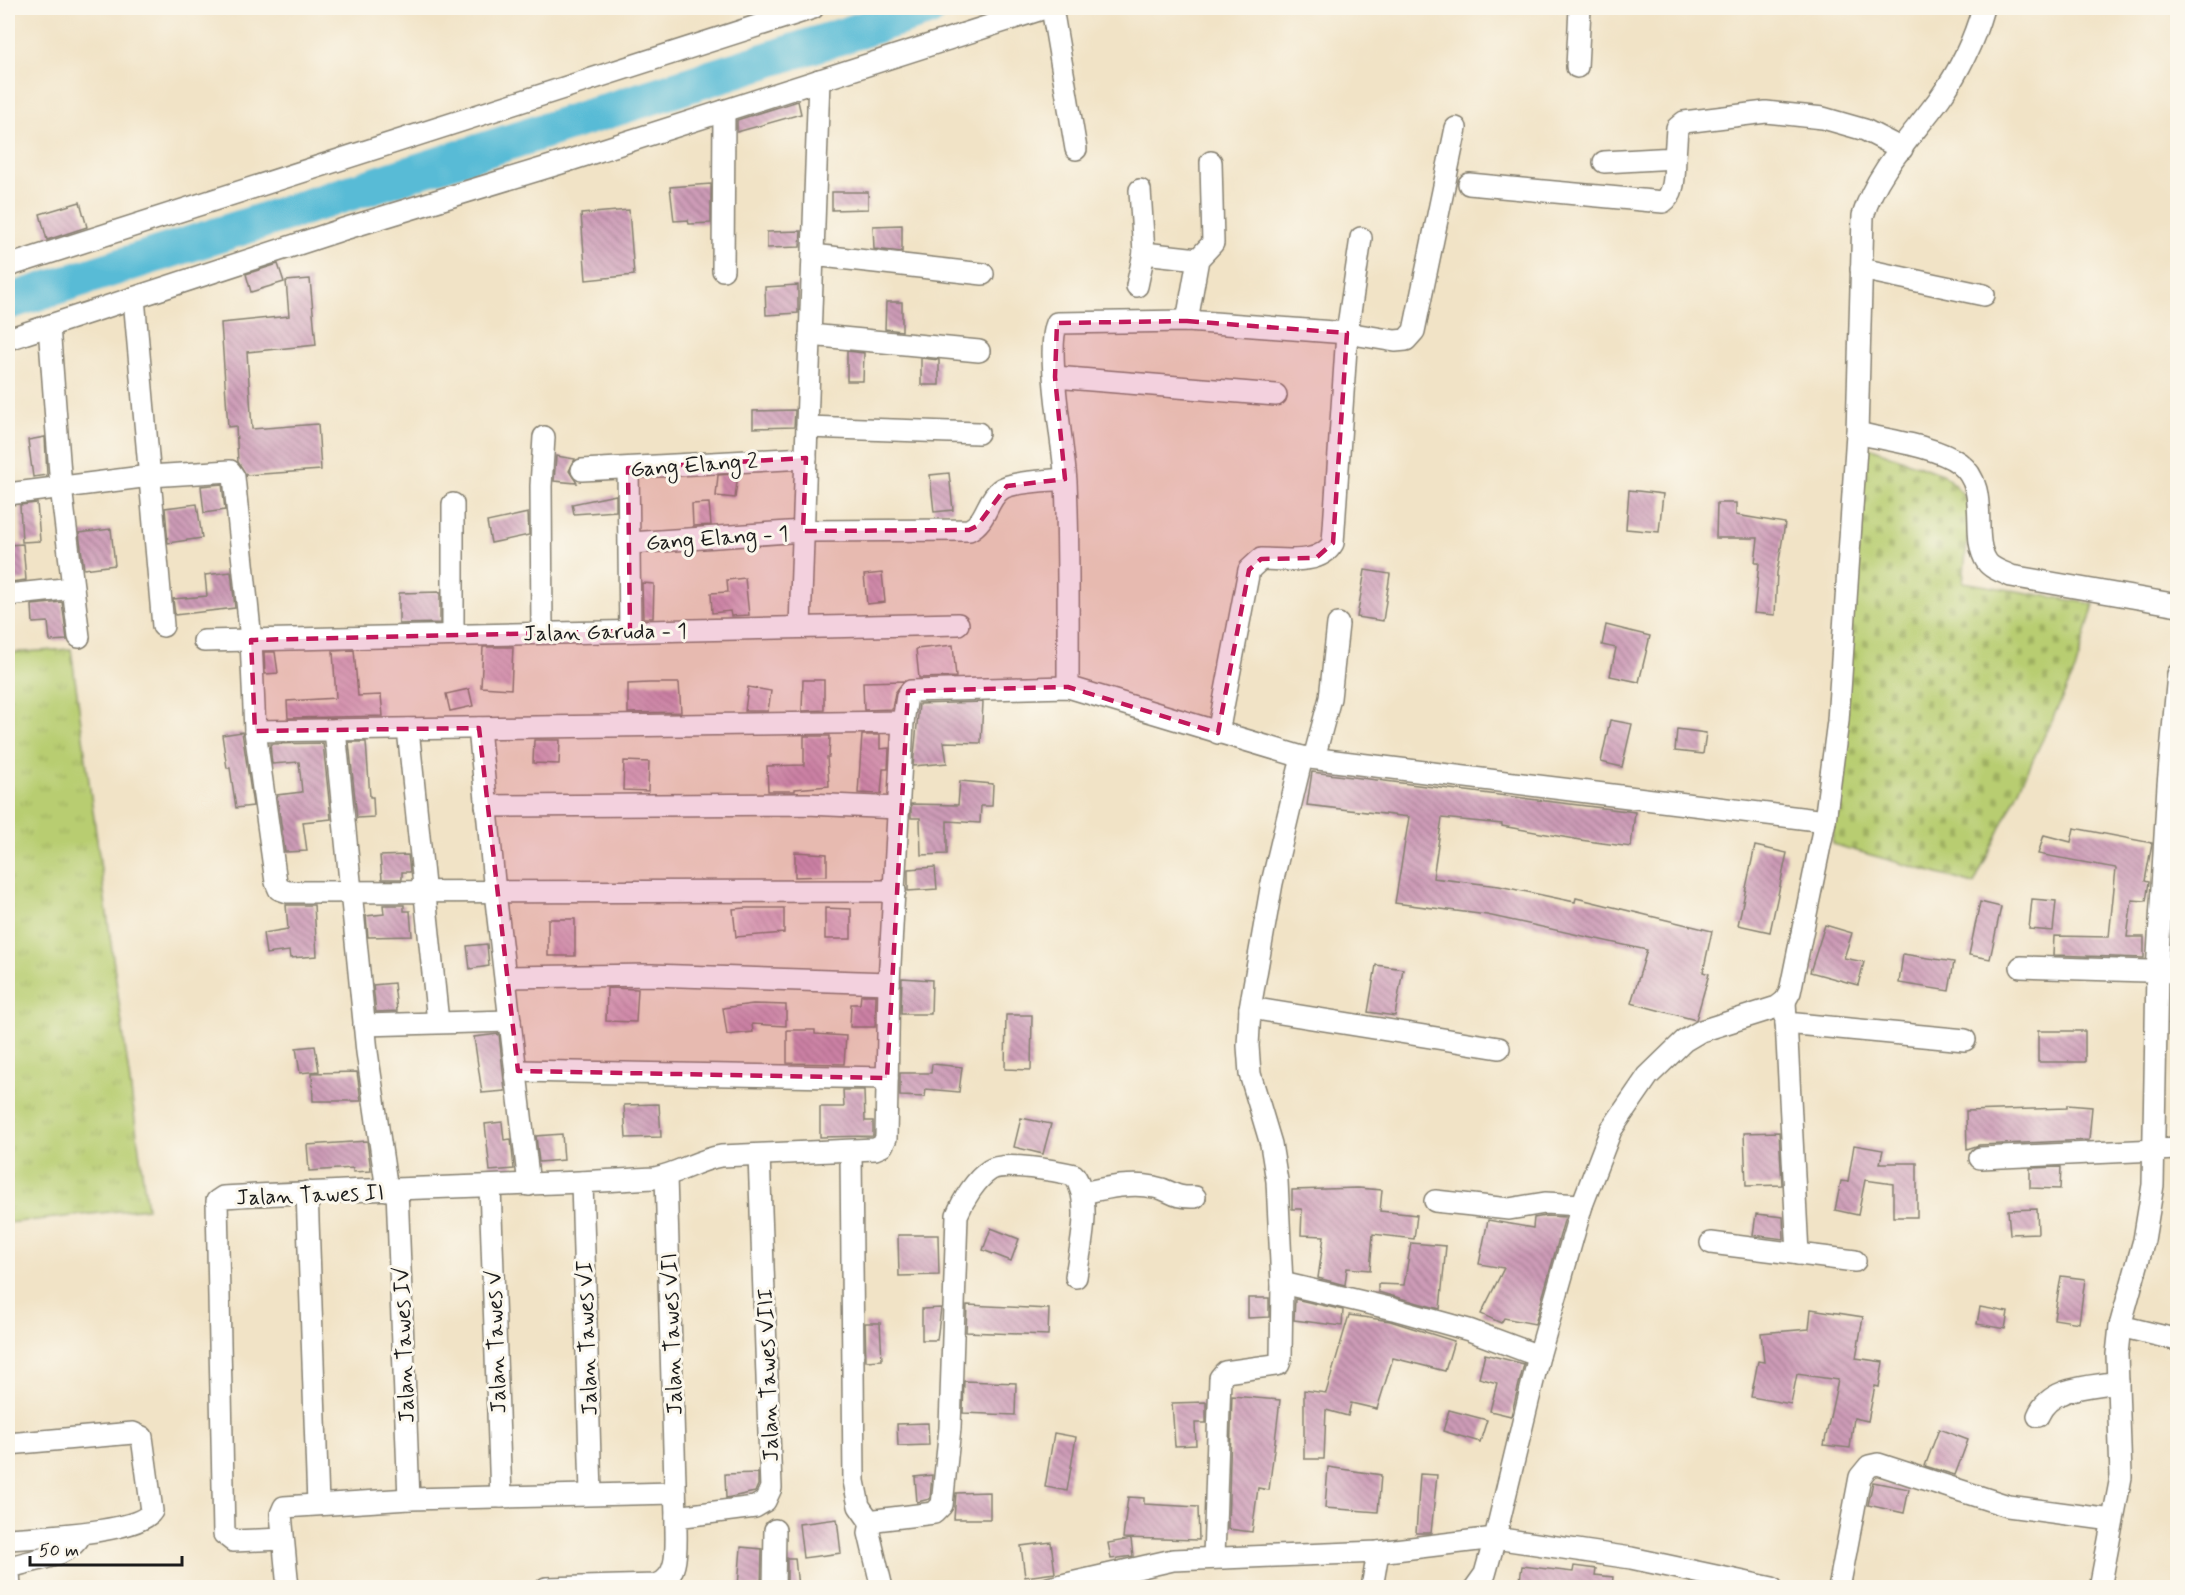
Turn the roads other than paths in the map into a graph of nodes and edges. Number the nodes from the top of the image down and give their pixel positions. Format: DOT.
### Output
graph roads {
  1 [pos="813,8"];
  2 [pos="1045,8"];
  3 [pos="1052,8"];
  4 [pos="1580,8"];
  5 [pos="1983,8"];
  6 [pos="1577,67"];
  7 [pos="819,81"];
  8 [pos="724,111"];
  9 [pos="1456,128"];
  10 [pos="1076,149"];
  11 [pos="1902,149"];
  12 [pos="1675,158"];
  13 [pos="1211,162"];
  14 [pos="1604,162"];
  15 [pos="1469,184"];
  16 [pos="1140,190"];
  17 [pos="1361,238"];
  18 [pos="1144,253"];
  19 [pos="813,255"];
  20 [pos="1198,259"];
  21 [pos="8,266"];
  22 [pos="1861,269"];
  23 [pos="723,270"];
  24 [pos="983,274"];
  25 [pos="1137,286"];
  26 [pos="1984,295"];
  27 [pos="134,298"];
  28 [pos="1187,321"];
  29 [pos="49,326"];
  30 [pos="1347,333"];
  31 [pos="810,335"];
  32 [pos="8,339"];
  33 [pos="979,351"];
  34 [pos="1055,377"];
  35 [pos="1276,395"];
  36 [pos="807,427"];
  37 [pos="978,433"];
  38 [pos="1857,433"];
  39 [pos="544,438"];
  40 [pos="806,458"];
  41 [pos="628,468"];
  42 [pos="582,470"];
  43 [pos="150,476"];
  44 [pos="1065,479"];
  45 [pos="61,487"];
  46 [pos="8,494"];
  47 [pos="453,504"];
  48 [pos="803,531"];
  49 [pos="631,543"];
  50 [pos="73,588"];
  51 [pos="8,595"];
  52 [pos="2178,605"];
  53 [pos="958,624"];
  54 [pos="1338,624"];
  55 [pos="163,626"];
  56 [pos="800,627"];
  57 [pos="630,631"];
  58 [pos="453,633"];
  59 [pos="543,633"];
  60 [pos="79,638"];
  61 [pos="251,640"];
  62 [pos="204,641"];
  63 [pos="2178,674"];
  64 [pos="1068,687"];
  65 [pos="903,722"];
  66 [pos="479,728"];
  67 [pos="408,729"];
  68 [pos="334,730"];
  69 [pos="255,731"];
  70 [pos="1218,733"];
  71 [pos="1308,758"];
  72 [pos="486,806"];
  73 [pos="899,808"];
  74 [pos="1825,821"];
  75 [pos="349,891"];
  76 [pos="422,891"];
  77 [pos="895,891"];
  78 [pos="495,892"];
  79 [pos="2021,967"];
  80 [pos="2168,972"];
  81 [pos="506,977"];
  82 [pos="889,983"];
  83 [pos="1785,1001"];
  84 [pos="1250,1008"];
  85 [pos="510,1021"];
  86 [pos="438,1022"];
  87 [pos="1786,1023"];
  88 [pos="364,1025"];
  89 [pos="1965,1040"];
  90 [pos="1499,1048"];
  91 [pos="518,1071"];
  92 [pos="887,1078"];
  93 [pos="2156,1149"];
  94 [pos="2178,1149"];
  95 [pos="851,1152"];
  96 [pos="759,1155"];
  97 [pos="1980,1158"];
  98 [pos="666,1176"];
  99 [pos="582,1182"];
  100 [pos="529,1185"];
  101 [pos="490,1187"];
  102 [pos="392,1190"];
  103 [pos="307,1192"];
  104 [pos="1083,1193"];
  105 [pos="1195,1197"];
  106 [pos="1435,1201"];
  107 [pos="1582,1205"];
  108 [pos="1711,1243"];
  109 [pos="1798,1254"];
  110 [pos="1855,1261"];
  111 [pos="1076,1277"];
  112 [pos="1282,1283"];
  113 [pos="2120,1326"];
  114 [pos="2178,1340"];
  115 [pos="1539,1356"];
  116 [pos="2118,1382"];
  117 [pos="2038,1416"];
  118 [pos="8,1444"];
  119 [pos="675,1493"];
  120 [pos="591,1494"];
  121 [pos="501,1497"];
  122 [pos="409,1499"];
  123 [pos="318,1504"];
  124 [pos="676,1517"];
  125 [pos="2112,1520"];
  126 [pos="871,1524"];
  127 [pos="775,1530"];
  128 [pos="81,1534"];
  129 [pos="1495,1538"];
  130 [pos="8,1539"];
  131 [pos="283,1539"];
  132 [pos="1378,1552"];
  133 [pos="1214,1557"];
  134 [pos="1121,1580"];
  135 [pos="1484,1583"];
  136 [pos="10,1587"];
  137 [pos="288,1587"];
  138 [pos="546,1587"];
  139 [pos="774,1587"];
  140 [pos="882,1587"];
  141 [pos="1049,1587"];
  142 [pos="1372,1587"];
  143 [pos="1772,1587"];
  144 [pos="1839,1587"];
  145 [pos="2100,1587"];
  1 -- 21 [label="street"];
  2 -- 7 [label="street"];
  3 -- 10 [label="street"];
  4 -- 6 [label="street"];
  5 -- 11 [label="street"];
  7 -- 8 [label="street"];
  7 -- 19 [label="street"];
  8 -- 23 [label="street"];
  8 -- 27 [label="street"];
  9 -- 30 [label="street"];
  11 -- 12 [label="street"];
  11 -- 22 [label="street"];
  12 -- 14 [label="street"];
  12 -- 15 [label="street"];
  13 -- 20 [label="street"];
  16 -- 18 [label="street"];
  17 -- 30 [label="street"];
  18 -- 20 [label="street"];
  18 -- 25 [label="street"];
  19 -- 24 [label="street"];
  19 -- 31 [label="street"];
  20 -- 28 [label="street"];
  22 -- 26 [label="street"];
  22 -- 38 [label="street"];
  27 -- 29 [label="street"];
  27 -- 43 [label="street"];
  28 -- 30 [label="street"];
  28 -- 34 [label="street"];
  29 -- 32 [label="street"];
  29 -- 45 [label="street"];
  30 -- 70 [label="street"];
  31 -- 33 [label="street"];
  31 -- 36 [label="street"];
  34 -- 35 [label="street"];
  34 -- 44 [label="street"];
  36 -- 37 [label="street"];
  36 -- 40 [label="street"];
  38 -- 52 [label="street"];
  38 -- 74 [label="street"];
  39 -- 59 [label="street"];
  40 -- 41 [label="street, Gang Elang 2"];
  40 -- 48 [label="street"];
  41 -- 42 [label="street, Gang Elang 2"];
  41 -- 49 [label="street"];
  43 -- 45 [label="street"];
  43 -- 55 [label="street"];
  43 -- 61 [label="street"];
  44 -- 48 [label="street, Gang Elang - 1"];
  44 -- 64 [label="street"];
  45 -- 46 [label="street"];
  45 -- 50 [label="street"];
  47 -- 58 [label="street"];
  48 -- 49 [label="street, Gang Elang - 1"];
  48 -- 56 [label="street"];
  49 -- 57 [label="street"];
  50 -- 51 [label="street"];
  50 -- 60 [label="street"];
  53 -- 56 [label="street, Jalan Garuda - 1"];
  54 -- 71 [label="street"];
  56 -- 57 [label="street, Jalan Garuda - 1"];
  57 -- 59 [label="street, Jalan Garuda - 1"];
  58 -- 59 [label="street, Jalan Garuda - 1"];
  58 -- 61 [label="street, Jalan Garuda - 1"];
  61 -- 62 [label="street, Jalan Garuda - 1"];
  61 -- 69 [label="street"];
  63 -- 80 [label="street"];
  64 -- 65 [label="street, Jalan Tawes II"];
  64 -- 70 [label="street, Jalan Tawes II"];
  65 -- 66 [label="street"];
  65 -- 73 [label="street, Jalan Tawes II"];
  66 -- 67 [label="street"];
  66 -- 72 [label="street"];
  67 -- 68 [label="street"];
  67 -- 76 [label="street"];
  68 -- 69 [label="street"];
  68 -- 75 [label="street, Jalan Tawes IV"];
  69 -- 75 [label="street"];
  70 -- 71 [label="street, Jalan Tawes II"];
  71 -- 74 [label="street, Jalan Tawes II"];
  71 -- 84 [label="street"];
  72 -- 73 [label="street"];
  72 -- 78 [label="street"];
  73 -- 77 [label="street, Jalan Tawes II"];
  74 -- 83 [label="street"];
  75 -- 76 [label="street"];
  75 -- 88 [label="street, Jalan Tawes IV"];
  76 -- 78 [label="street"];
  76 -- 86 [label="street"];
  77 -- 78 [label="street"];
  77 -- 82 [label="street, Jalan Tawes II"];
  78 -- 81 [label="street"];
  79 -- 80 [label="street"];
  80 -- 93 [label="street"];
  81 -- 82 [label="street"];
  81 -- 85 [label="street"];
  82 -- 92 [label="street, Jalan Tawes II"];
  83 -- 87 [label="street"];
  83 -- 107 [label="street"];
  84 -- 90 [label="street"];
  84 -- 112 [label="street"];
  85 -- 86 [label="street"];
  85 -- 91 [label="street"];
  86 -- 88 [label="street"];
  87 -- 89 [label="street"];
  87 -- 109 [label="street"];
  88 -- 102 [label="street, Jalan Tawes IV"];
  91 -- 92 [label="street"];
  91 -- 100 [label="street"];
  92 -- 95 [label="street, Jalan Tawes II"];
  93 -- 94 [label="street"];
  93 -- 97 [label="street"];
  93 -- 113 [label="street"];
  95 -- 96 [label="street, Jalan Tawes II"];
  95 -- 126 [label="street"];
  96 -- 98 [label="street, Jalan Tawes II"];
  96 -- 124 [label="street, Jalan Tawes VIII"];
  98 -- 99 [label="street, Jalan Tawes II"];
  98 -- 119 [label="street, Jalan Tawes VII"];
  99 -- 100 [label="street, Jalan Tawes II"];
  99 -- 120 [label="street, Jalan Tawes VI"];
  100 -- 101 [label="street, Jalan Tawes II"];
  101 -- 102 [label="street, Jalan Tawes II"];
  101 -- 121 [label="street, Jalan Tawes V"];
  102 -- 103 [label="street, Jalan Tawes II"];
  102 -- 122 [label="street, Jalan Tawes IV"];
  103 -- 123 [label="street"];
  103 -- 131 [label="street, Jalan Tawes II"];
  104 -- 105 [label="street"];
  104 -- 111 [label="street"];
  104 -- 126 [label="street"];
  106 -- 107 [label="street"];
  107 -- 115 [label="street"];
  108 -- 109 [label="street"];
  109 -- 110 [label="street"];
  112 -- 115 [label="street"];
  112 -- 133 [label="street"];
  113 -- 114 [label="street"];
  113 -- 116 [label="street"];
  115 -- 129 [label="street"];
  116 -- 117 [label="street"];
  116 -- 125 [label="street"];
  118 -- 128 [label="street"];
  119 -- 120 [label="street"];
  119 -- 124 [label="street, Jalan Tawes VII"];
  120 -- 121 [label="street"];
  121 -- 122 [label="street"];
  122 -- 123 [label="street"];
  123 -- 131 [label="street"];
  124 -- 138 [label="street, Jalan Tawes VII"];
  125 -- 144 [label="street"];
  125 -- 145 [label="street"];
  126 -- 140 [label="street"];
  127 -- 139 [label="street"];
  128 -- 130 [label="street"];
  128 -- 136 [label="street"];
  129 -- 132 [label="street"];
  129 -- 135 [label="street"];
  129 -- 143 [label="street"];
  131 -- 137 [label="street"];
  132 -- 133 [label="street"];
  132 -- 142 [label="street"];
  133 -- 134 [label="street"];
  134 -- 141 [label="street"];
}
